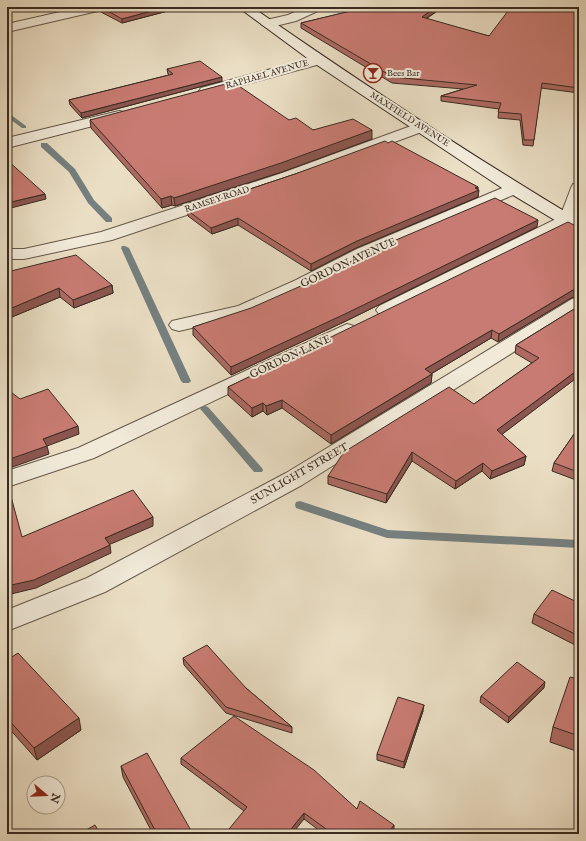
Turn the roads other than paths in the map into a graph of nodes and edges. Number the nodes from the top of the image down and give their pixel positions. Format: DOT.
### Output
graph roads {
  1 [pos="98,7"];
  2 [pos="244,7"];
  3 [pos="316,7"];
  4 [pos="267,24"];
  5 [pos="7,28"];
  6 [pos="319,60"];
  7 [pos="193,95"];
  8 [pos="133,112"];
  9 [pos="422,127"];
  10 [pos="7,143"];
  11 [pos="514,188"];
  12 [pos="579,188"];
  13 [pos="574,224"];
  14 [pos="7,254"];
  15 [pos="579,303"];
  16 [pos="179,325"];
  17 [pos="7,479"];
  18 [pos="7,621"];
  1 -- 5 [label="street"];
  2 -- 4 [label="street, MAXFIELD AVENUE"];
  3 -- 4 [label="street"];
  4 -- 6 [label="street, MAXFIELD AVENUE"];
  6 -- 7 [label="street, RAPHAEL AVENUE"];
  6 -- 9 [label="street, MAXFIELD AVENUE"];
  8 -- 10 [label="street"];
  9 -- 11 [label="street, MAXFIELD AVENUE"];
  9 -- 14 [label="street, RAMSEY ROAD"];
  11 -- 13 [label="street, MAXFIELD AVENUE"];
  11 -- 16 [label="street, GORDON AVENUE"];
  12 -- 13 [label="street"];
  13 -- 17 [label="street, GORDON LANE"];
  15 -- 18 [label="street, SUNLIGHT STREET"];
}
